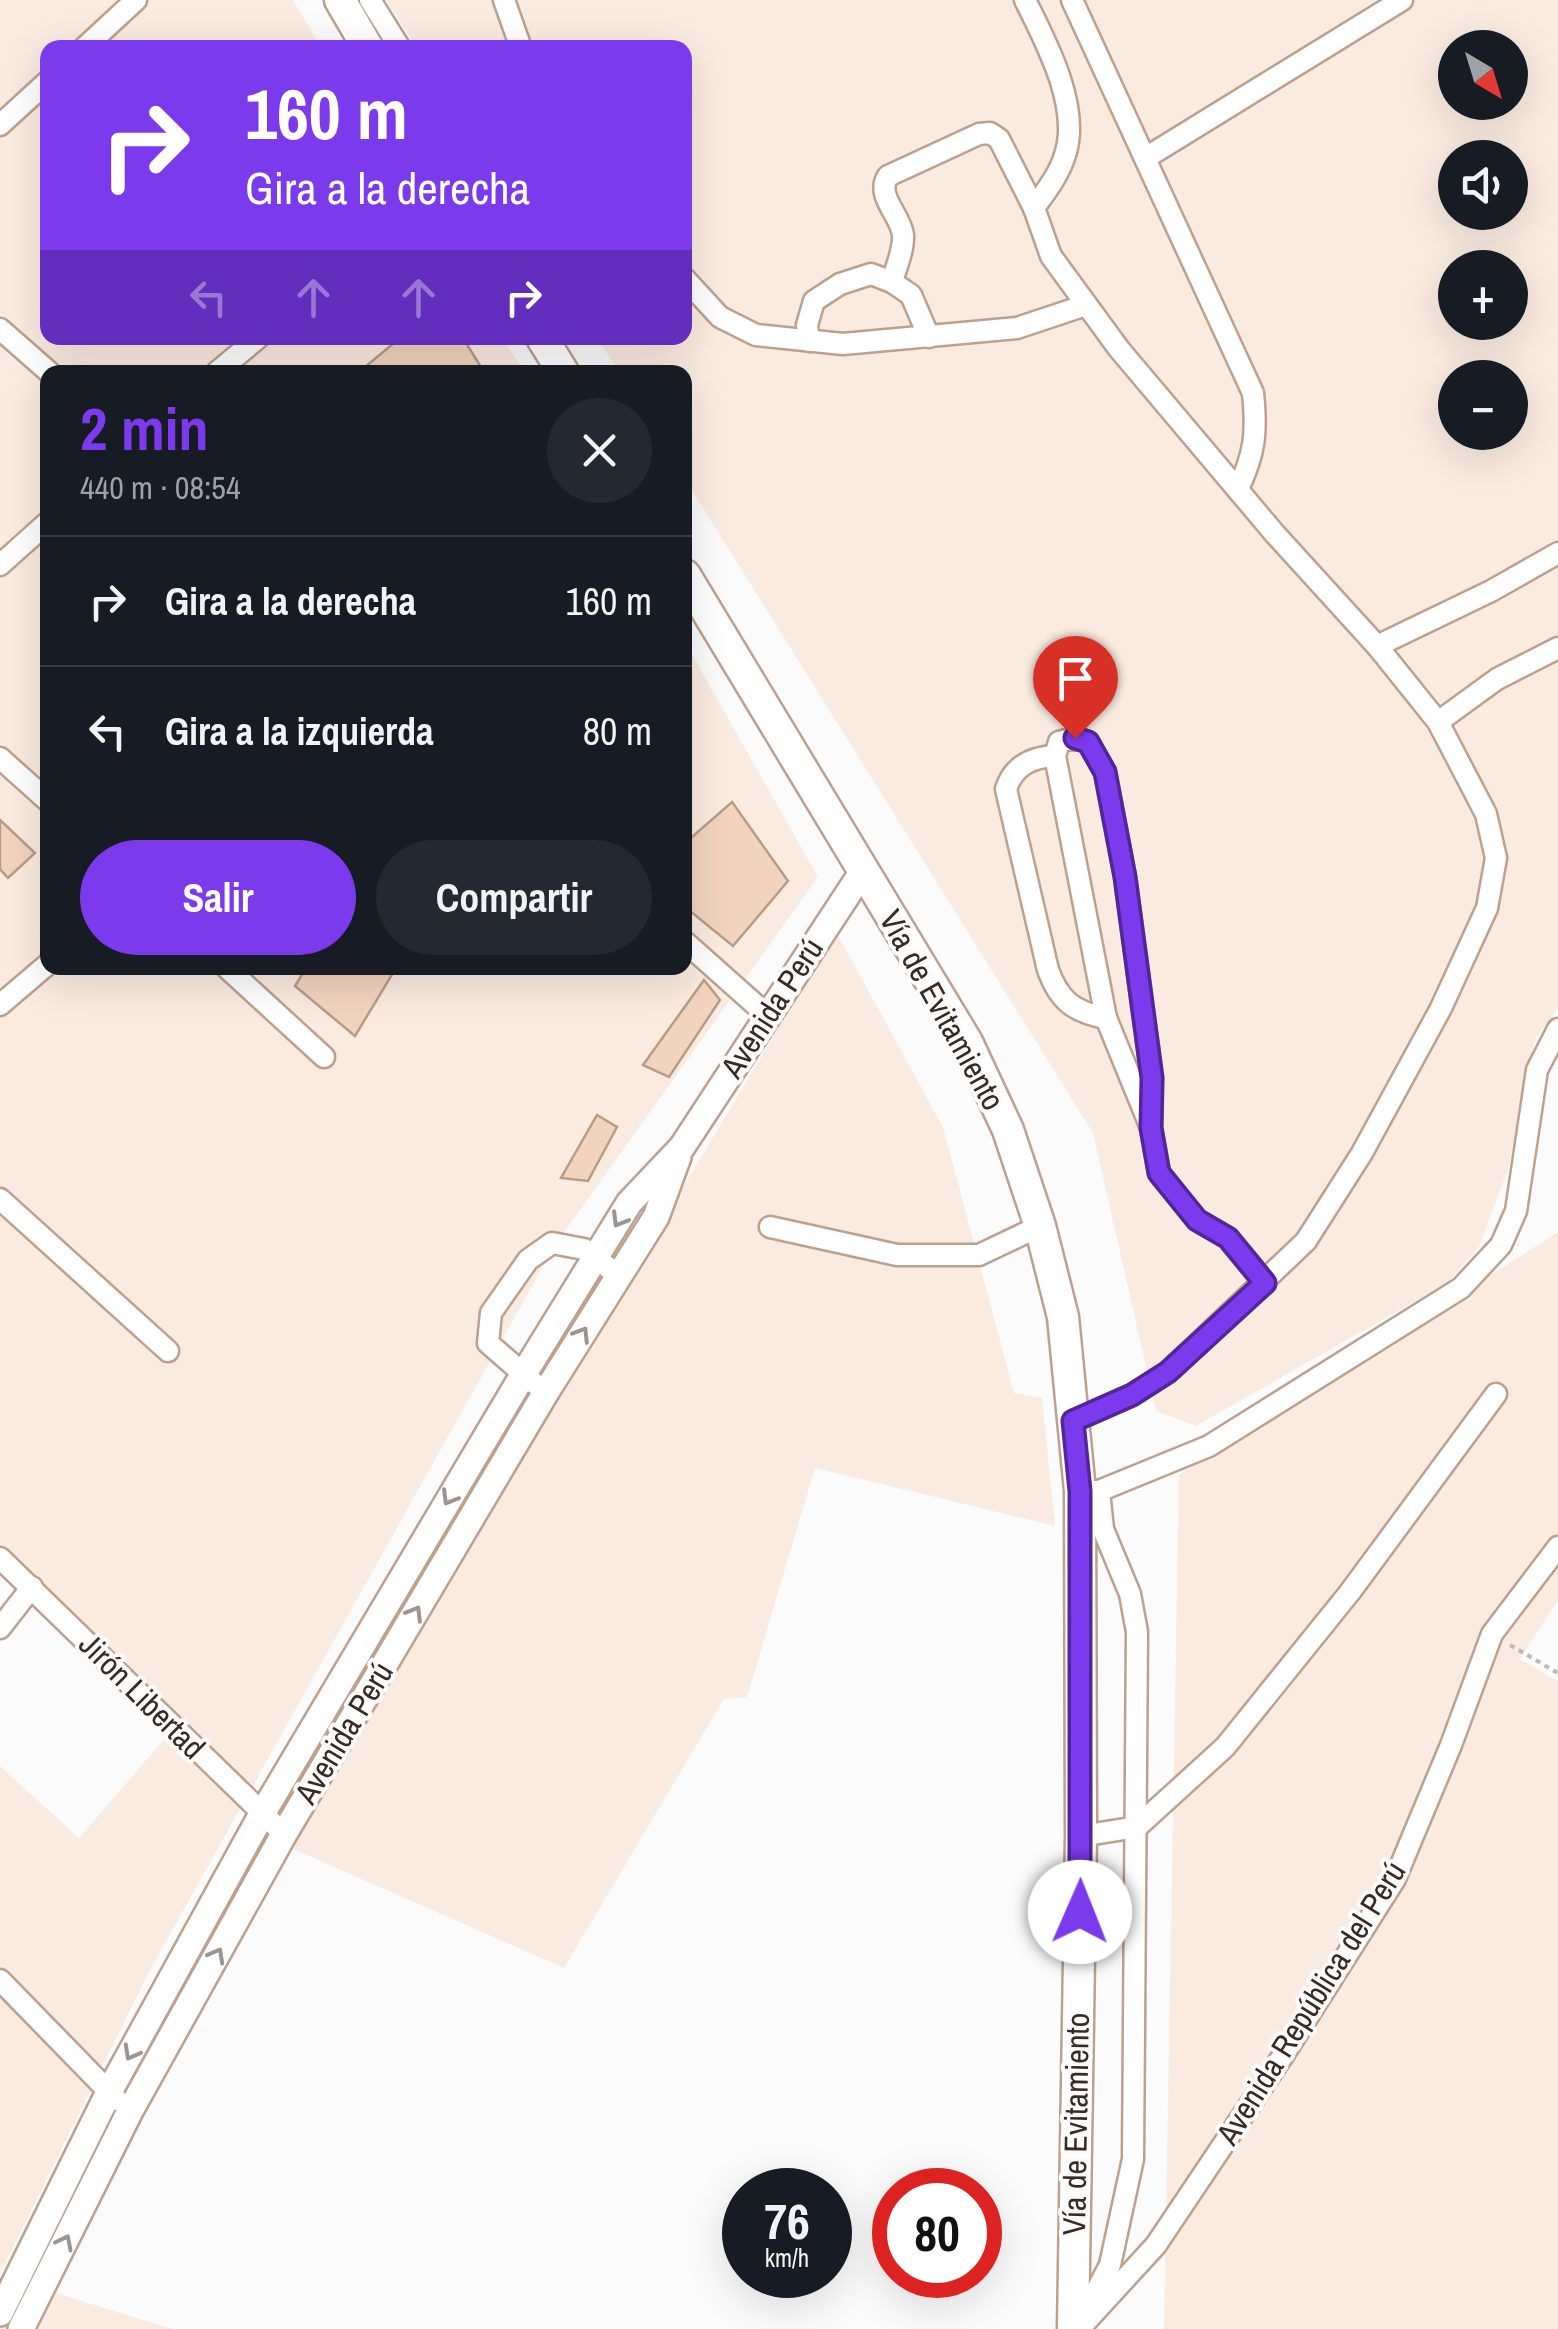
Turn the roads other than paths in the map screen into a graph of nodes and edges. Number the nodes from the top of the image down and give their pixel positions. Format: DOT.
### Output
graph roads {
  1 [pos="136,0"];
  2 [pos="340,0"];
  3 [pos="370,0"];
  4 [pos="504,0"];
  5 [pos="1025,0"];
  6 [pos="1072,0"];
  7 [pos="1402,0"];
  8 [pos="93,40"];
  9 [pos="360,40"];
  10 [pos="395,40"];
  11 [pos="518,40"];
  12 [pos="40,88"];
  13 [pos="0,125"];
  14 [pos="1147,157"];
  15 [pos="1034,208"];
  16 [pos="892,282"];
  17 [pos="692,287"];
  18 [pos="1086,305"];
  19 [pos="0,329"];
  20 [pos="929,338"];
  21 [pos="809,341"];
  22 [pos="250,345"];
  23 [pos="41,365"];
  24 [pos="225,365"];
  25 [pos="1238,488"];
  26 [pos="40,529"];
  27 [pos="1558,553"];
  28 [pos="0,566"];
  29 [pos="692,587"];
  30 [pos="1378,646"];
  31 [pos="1558,648"];
  32 [pos="1438,722"];
  33 [pos="1056,756"];
  34 [pos="0,758"];
  35 [pos="40,795"];
  36 [pos="863,870"];
  37 [pos="692,948"];
  38 [pos="40,971"];
  39 [pos="235,975"];
  40 [pos="0,1005"];
  41 [pos="767,1015"];
  42 [pos="1106,1018"];
  43 [pos="1558,1029"];
  44 [pos="324,1057"];
  45 [pos="1151,1128"];
  46 [pos="682,1147"];
  47 [pos="0,1199"];
  48 [pos="770,1226"];
  49 [pos="1040,1226"];
  50 [pos="596,1257"];
  51 [pos="619,1276"];
  52 [pos="1265,1283"];
  53 [pos="168,1351"];
  54 [pos="522,1374"];
  55 [pos="546,1392"];
  56 [pos="1496,1394"];
  57 [pos="1073,1421"];
  58 [pos="1089,1491"];
  59 [pos="1558,1548"];
  60 [pos="0,1558"];
  61 [pos="32,1588"];
  62 [pos="0,1628"];
  63 [pos="262,1814"];
  64 [pos="1136,1827"];
  65 [pos="284,1834"];
  66 [pos="1081,1836"];
  67 [pos="0,1980"];
  68 [pos="108,2092"];
  69 [pos="130,2111"];
  70 [pos="0,2312"];
  71 [pos="18,2329"];
  72 [pos="1076,2329"];
  1 -- 8 [label="street"];
  2 -- 9 [label="highway"];
  3 -- 10 [label="street"];
  4 -- 11 [label="street"];
  5 -- 15 [label="street"];
  6 -- 14 [label="street"];
  7 -- 14 [label="street"];
  12 -- 13 [label="street"];
  14 -- 25 [label="street"];
  15 -- 16 [label="street"];
  15 -- 18 [label="street"];
  16 -- 20 [label="street"];
  16 -- 21 [label="street"];
  17 -- 21 [label="street"];
  18 -- 20 [label="street"];
  18 -- 25 [label="street"];
  19 -- 23 [label="street"];
  20 -- 21 [label="street"];
  22 -- 24 [label="street"];
  25 -- 30 [label="street"];
  26 -- 28 [label="street"];
  27 -- 30 [label="street"];
  29 -- 36 [label="highway, Vía de Evitamiento"];
  30 -- 32 [label="street"];
  31 -- 32 [label="street"];
  32 -- 52 [label="street"];
  33 -- 42 [label="street"];
  33 -- 42 [label="street"];
  33 -- 45 [label="street"];
  34 -- 35 [label="street"];
  36 -- 41 [label="main road, Avenida Perú"];
  36 -- 49 [label="highway, Vía de Evitamiento"];
  37 -- 41 [label="street"];
  38 -- 40 [label="street"];
  39 -- 44 [label="street"];
  41 -- 46 [label="main road, Avenida Perú"];
  42 -- 45 [label="street"];
  43 -- 58 [label="street"];
  45 -- 52 [label="street"];
  46 -- 50 [label="main road, Avenida Perú, one-way"];
  46 -- 51 [label="main road, Avenida Perú"];
  47 -- 53 [label="street"];
  48 -- 49 [label="street"];
  49 -- 57 [label="highway, Vía de Evitamiento"];
  50 -- 51 [label="street"];
  50 -- 54 [label="main road, Avenida Perú"];
  50 -- 54 [label="street"];
  55 -- 51 [label="main road, Avenida Perú, one-way"];
  52 -- 57 [label="street"];
  54 -- 55 [label="street"];
  54 -- 63 [label="main road, Avenida Perú, one-way"];
  65 -- 55 [label="main road, Avenida Perú, one-way"];
  56 -- 64 [label="street"];
  57 -- 58 [label="highway, Vía de Evitamiento"];
  58 -- 64 [label="street"];
  58 -- 66 [label="highway, Vía de Evitamiento"];
  59 -- 72 [label="street, Avenida República del Perú"];
  60 -- 61 [label="street, Jirón Libertad"];
  61 -- 62 [label="street"];
  61 -- 63 [label="street, Jirón Libertad"];
  63 -- 65 [label="street, Jirón Libertad"];
  63 -- 68 [label="main road, Avenida Perú, one-way"];
  64 -- 66 [label="street"];
  64 -- 72 [label="street"];
  69 -- 65 [label="main road, Avenida Perú, one-way"];
  66 -- 72 [label="highway, Vía de Evitamiento"];
  67 -- 68 [label="street"];
  68 -- 69 [label="street"];
  68 -- 70 [label="main road, Avenida Perú"];
  71 -- 69 [label="main road, Avenida Perú, one-way"];
  70 -- 71 [label="street"];
}
